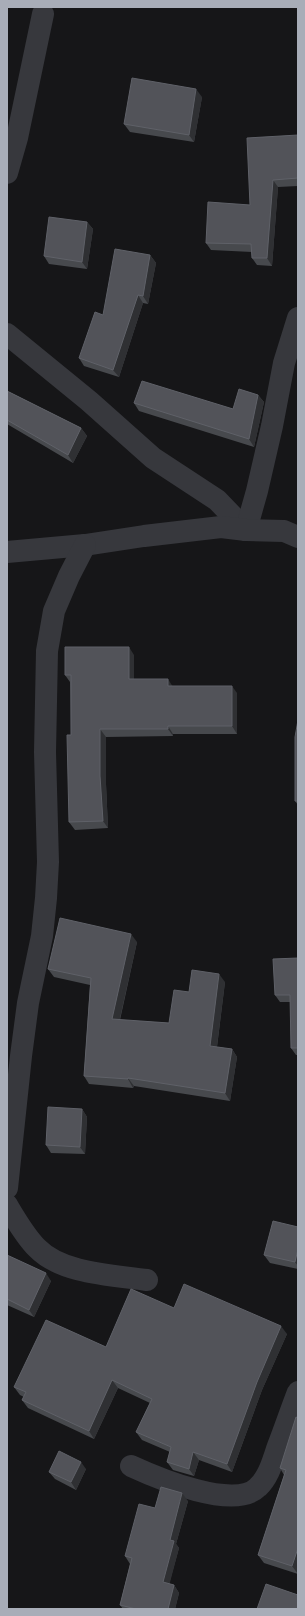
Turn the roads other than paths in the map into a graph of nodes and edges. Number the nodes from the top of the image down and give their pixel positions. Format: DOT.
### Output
graph roads {
  1 [pos="43,14"];
  2 [pos="7,173"];
  3 [pos="298,318"];
  4 [pos="7,334"];
  5 [pos="246,530"];
  6 [pos="298,537"];
  7 [pos="85,545"];
  8 [pos="7,552"];
  9 [pos="7,1188"];
  10 [pos="7,1206"];
  11 [pos="147,1280"];
  12 [pos="298,1392"];
  13 [pos="131,1466"];
  1 -- 2 [label="street"];
  3 -- 5 [label="street"];
  4 -- 5 [label="street"];
  5 -- 6 [label="street"];
  5 -- 7 [label="street"];
  7 -- 8 [label="street"];
  7 -- 9 [label="street"];
  10 -- 11 [label="street"];
  12 -- 13 [label="street"];
}
